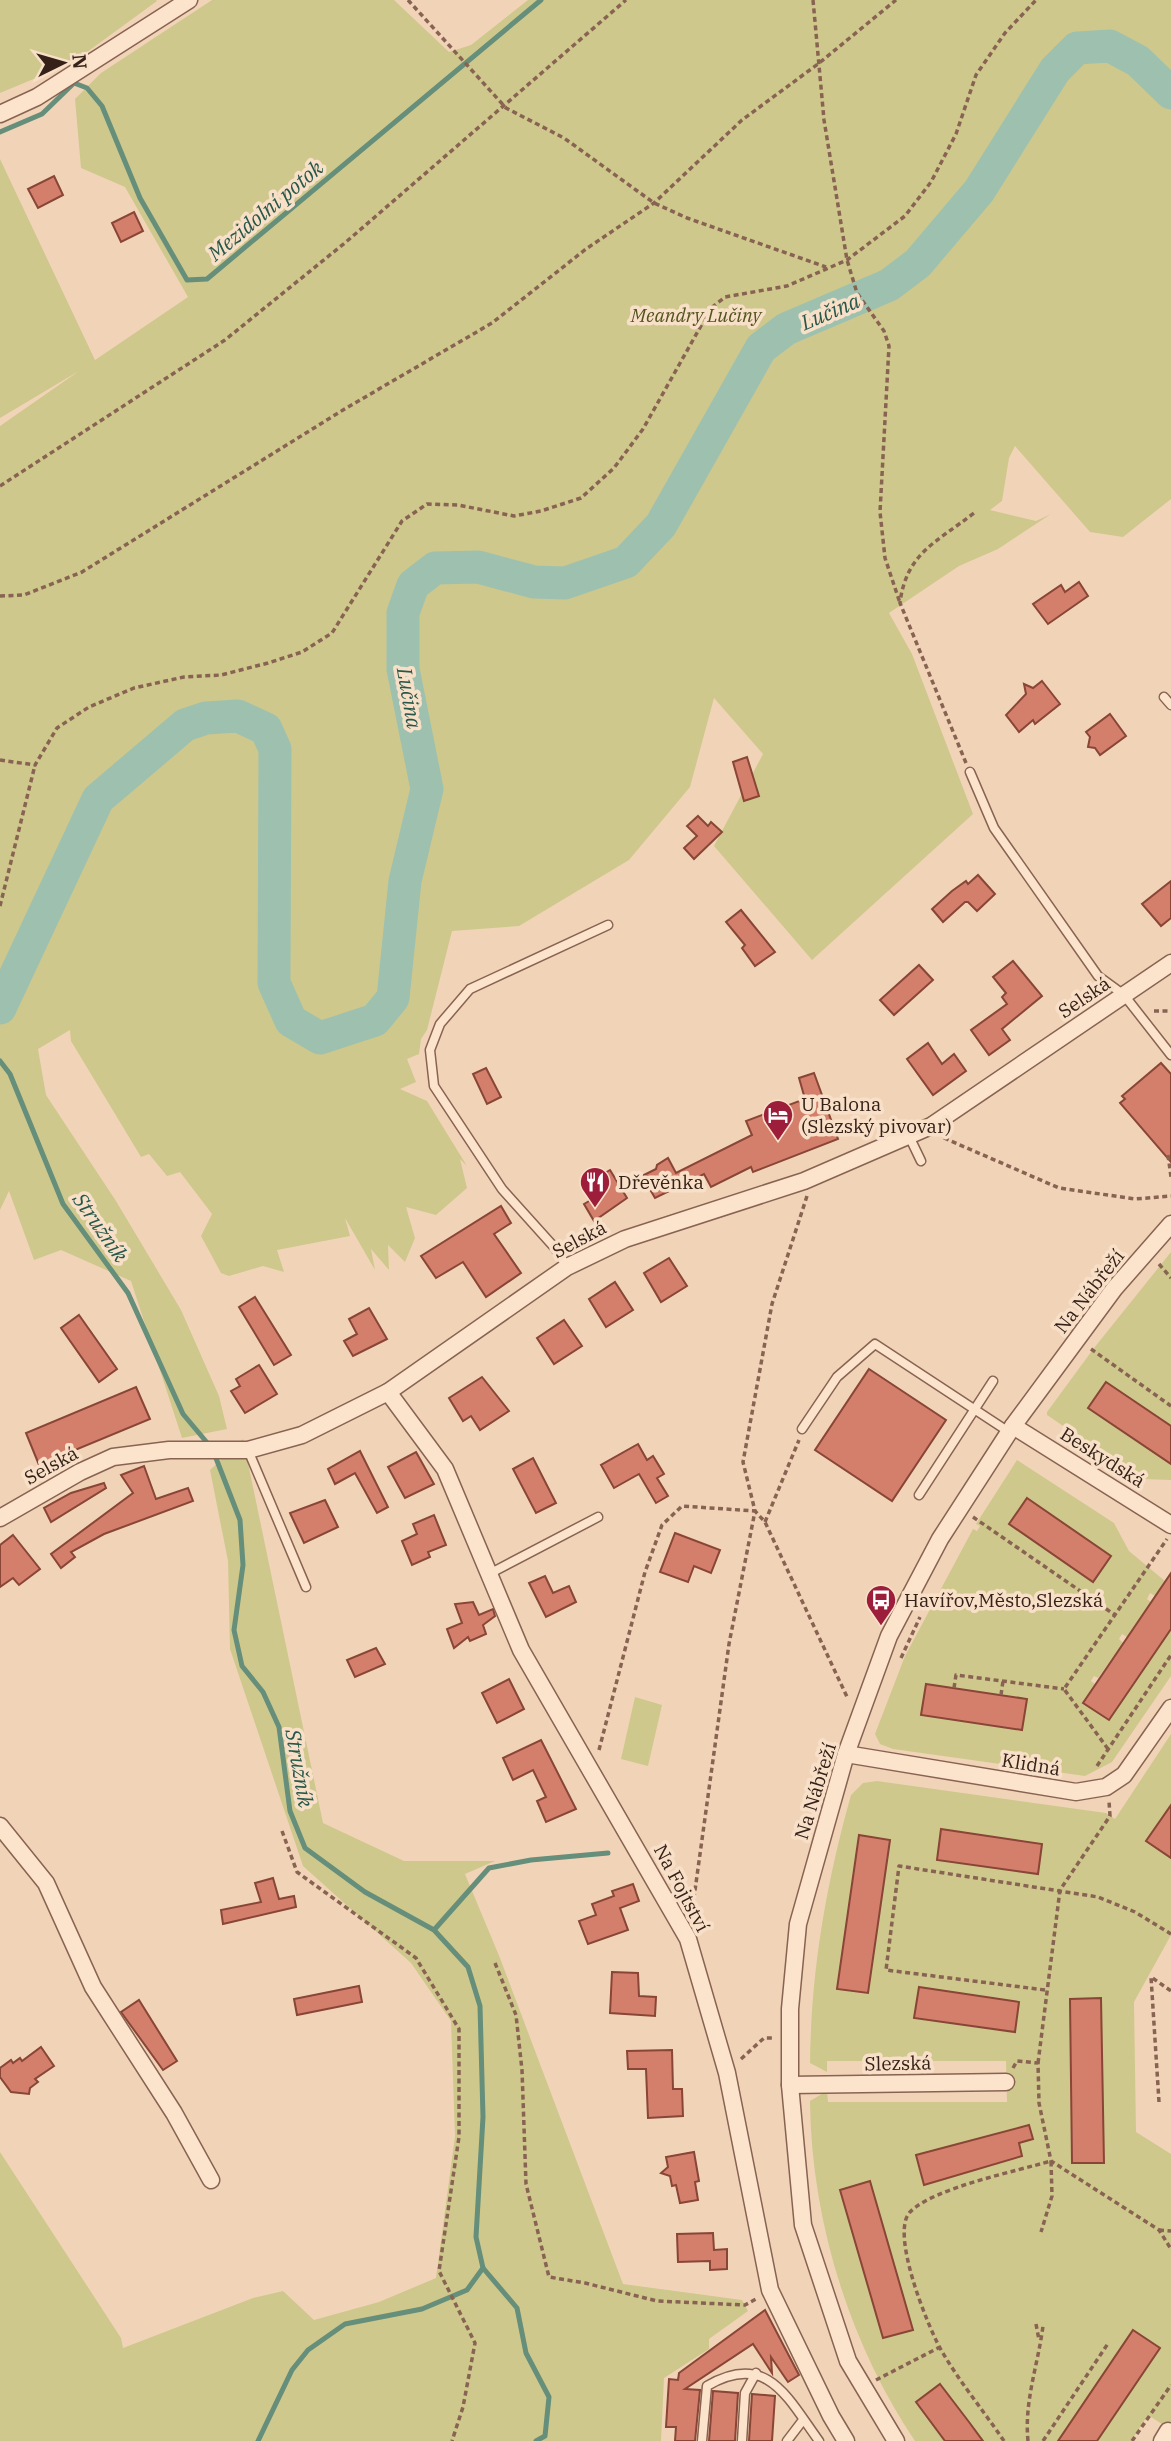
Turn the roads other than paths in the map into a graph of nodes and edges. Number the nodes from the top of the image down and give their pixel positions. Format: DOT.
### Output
graph roads {
  1 [pos="189,0"];
  2 [pos="0,114"];
  3 [pos="1164,697"];
  4 [pos="1171,705"];
  5 [pos="970,772"];
  6 [pos="608,925"];
  7 [pos="1171,963"];
  8 [pos="1124,995"];
  9 [pos="1171,1055"];
  10 [pos="909,1136"];
  11 [pos="921,1161"];
  12 [pos="1171,1224"];
  13 [pos="567,1267"];
  14 [pos="993,1381"];
  15 [pos="388,1392"];
  16 [pos="976,1410"];
  17 [pos="803,1429"];
  18 [pos="1011,1429"];
  19 [pos="240,1449"];
  20 [pos="919,1495"];
  21 [pos="598,1517"];
  22 [pos="0,1518"];
  23 [pos="1171,1525"];
  24 [pos="489,1574"];
  25 [pos="306,1587"];
  26 [pos="1171,1708"];
  27 [pos="846,1754"];
  28 [pos="0,1826"];
  29 [pos="1006,2082"];
  30 [pos="790,2085"];
  31 [pos="211,2180"];
  32 [pos="756,2373"];
  33 [pos="803,2420"];
  34 [pos="702,2441"];
  35 [pos="742,2441"];
  36 [pos="787,2441"];
  37 [pos="819,2441"];
  38 [pos="846,2441"];
  39 [pos="896,2441"];
  1 -- 2 [label="street"];
  3 -- 4 [label="lane"];
  5 -- 8 [label="lane"];
  6 -- 13 [label="lane"];
  7 -- 8 [label="street, Selská"];
  8 -- 9 [label="lane"];
  8 -- 10 [label="street, Selská"];
  10 -- 11 [label="lane"];
  10 -- 13 [label="street, Selská"];
  12 -- 18 [label="street, Na Nábřeží"];
  13 -- 15 [label="street, Selská"];
  14 -- 16 [label="lane"];
  15 -- 19 [label="street, Selská"];
  15 -- 24 [label="street, Na Fojtství"];
  16 -- 17 [label="lane"];
  16 -- 18 [label="lane"];
  16 -- 20 [label="lane"];
  18 -- 23 [label="street, Beskydská"];
  18 -- 27 [label="street, Na Nábřeží"];
  19 -- 22 [label="street, Selská"];
  19 -- 25 [label="lane"];
  21 -- 24 [label="lane"];
  24 -- 38 [label="street, Na Fojtství"];
  26 -- 27 [label="street, Klidná"];
  27 -- 30 [label="street, Na Nábřeží"];
  28 -- 31 [label="street"];
  29 -- 30 [label="street, Slezská"];
  30 -- 39 [label="street, Na Nábřeží"];
  32 -- 33 [label="lane"];
  32 -- 34 [label="lane"];
  32 -- 35 [label="lane"];
  33 -- 36 [label="lane"];
  33 -- 37 [label="lane"];
}
